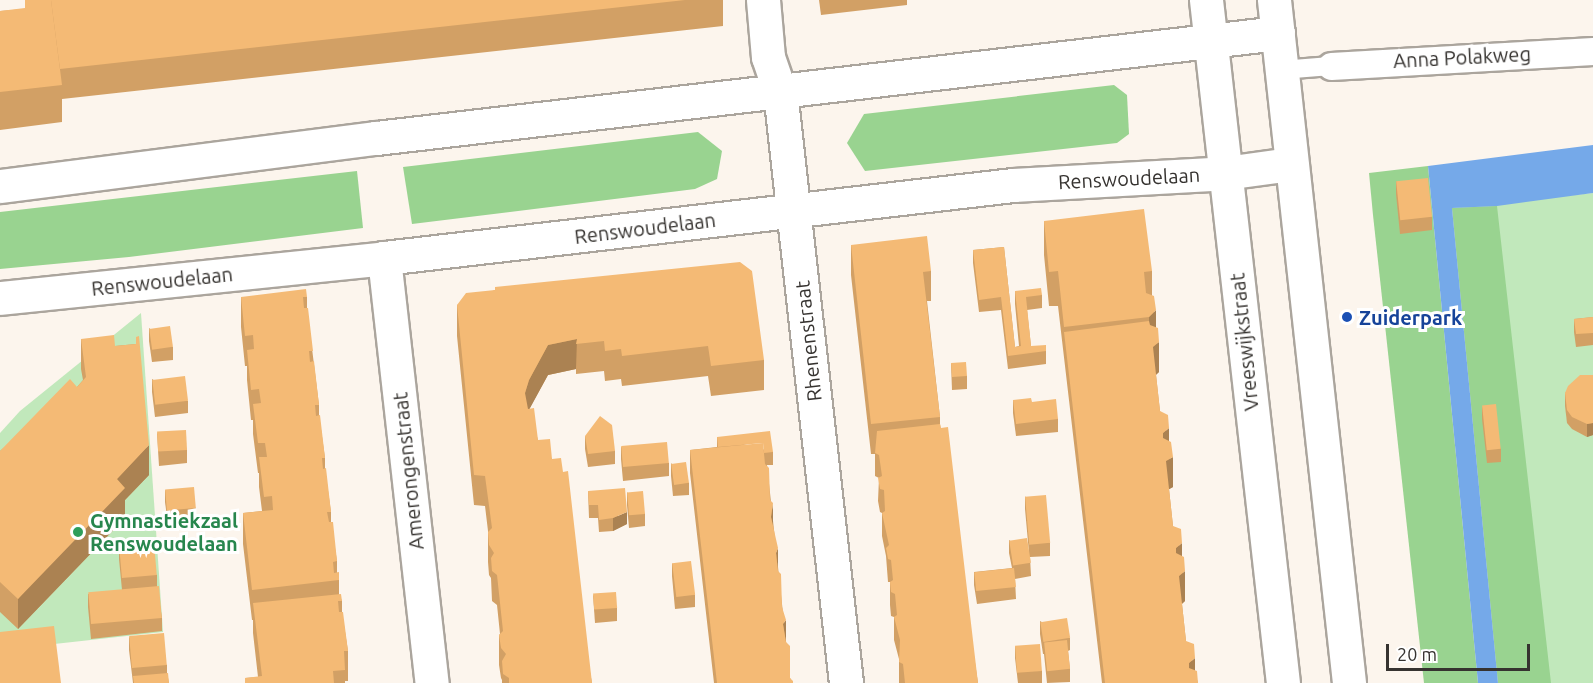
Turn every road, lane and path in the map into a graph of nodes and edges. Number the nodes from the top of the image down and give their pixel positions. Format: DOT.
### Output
graph roads {
  1 [pos="763,0"];
  2 [pos="1206,0"];
  3 [pos="1274,0"];
  4 [pos="1278,33"];
  5 [pos="1210,41"];
  6 [pos="1593,51"];
  7 [pos="1331,66"];
  8 [pos="1281,70"];
  9 [pos="780,91"];
  10 [pos="1291,164"];
  11 [pos="1225,173"];
  12 [pos="0,186"];
  13 [pos="793,211"];
  14 [pos="384,258"];
  15 [pos="0,298"];
  16 [pos="432,683"];
  17 [pos="846,683"];
  18 [pos="1283,683"];
  19 [pos="1349,683"];
  1 -- 9 [label="street, Rhenenstraat"];
  2 -- 5 [label="street, Vreeswijkstraat"];
  3 -- 4 [label="street"];
  4 -- 5 [label="street"];
  4 -- 8 [label="street"];
  5 -- 9 [label="street"];
  5 -- 11 [label="street, Vreeswijkstraat"];
  6 -- 7 [label="street, Anna Polakweg"];
  7 -- 8 [label="lane"];
  8 -- 10 [label="street"];
  9 -- 12 [label="street"];
  9 -- 13 [label="street, Rhenenstraat"];
  10 -- 11 [label="street, Renswoudelaan"];
  10 -- 19 [label="street"];
  11 -- 13 [label="street, Renswoudelaan"];
  11 -- 18 [label="street, Vreeswijkstraat"];
  13 -- 14 [label="street, Renswoudelaan"];
  13 -- 17 [label="street, Rhenenstraat"];
  14 -- 15 [label="street, Renswoudelaan"];
  14 -- 16 [label="street, Amerongenstraat"];
}
